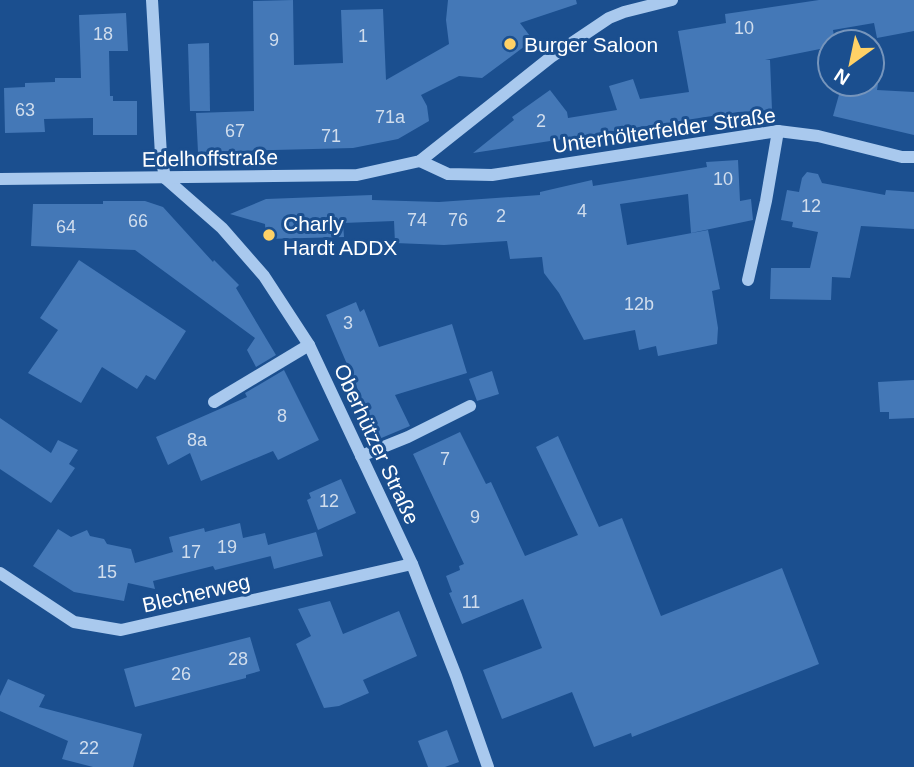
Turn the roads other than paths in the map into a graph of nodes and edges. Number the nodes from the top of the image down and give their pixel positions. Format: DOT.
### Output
graph roads {
  1 [pos="152,0"];
  2 [pos="672,0"];
  3 [pos="778,131"];
  4 [pos="914,157"];
  5 [pos="420,162"];
  6 [pos="165,178"];
  7 [pos="0,179"];
  8 [pos="748,280"];
  9 [pos="310,345"];
  10 [pos="214,402"];
  11 [pos="470,406"];
  12 [pos="361,456"];
  13 [pos="412,564"];
  14 [pos="0,573"];
  15 [pos="488,767"];
  1 -- 6 [label="street"];
  2 -- 5 [label="street"];
  3 -- 4 [label="street, Unterhölterfelder Straße"];
  3 -- 5 [label="street, Unterhölterfelder Straße"];
  3 -- 8 [label="street"];
  5 -- 6 [label="street, Edelhoffstraße"];
  6 -- 7 [label="street, Edelhoffstraße"];
  6 -- 9 [label="street, Oberhützer Straße"];
  9 -- 10 [label="street"];
  9 -- 12 [label="street, Oberhützer Straße"];
  11 -- 12 [label="street"];
  12 -- 13 [label="street, Oberhützer Straße"];
  13 -- 14 [label="street, Blecherweg"];
  13 -- 15 [label="street, Oberhützer Straße"];
}
